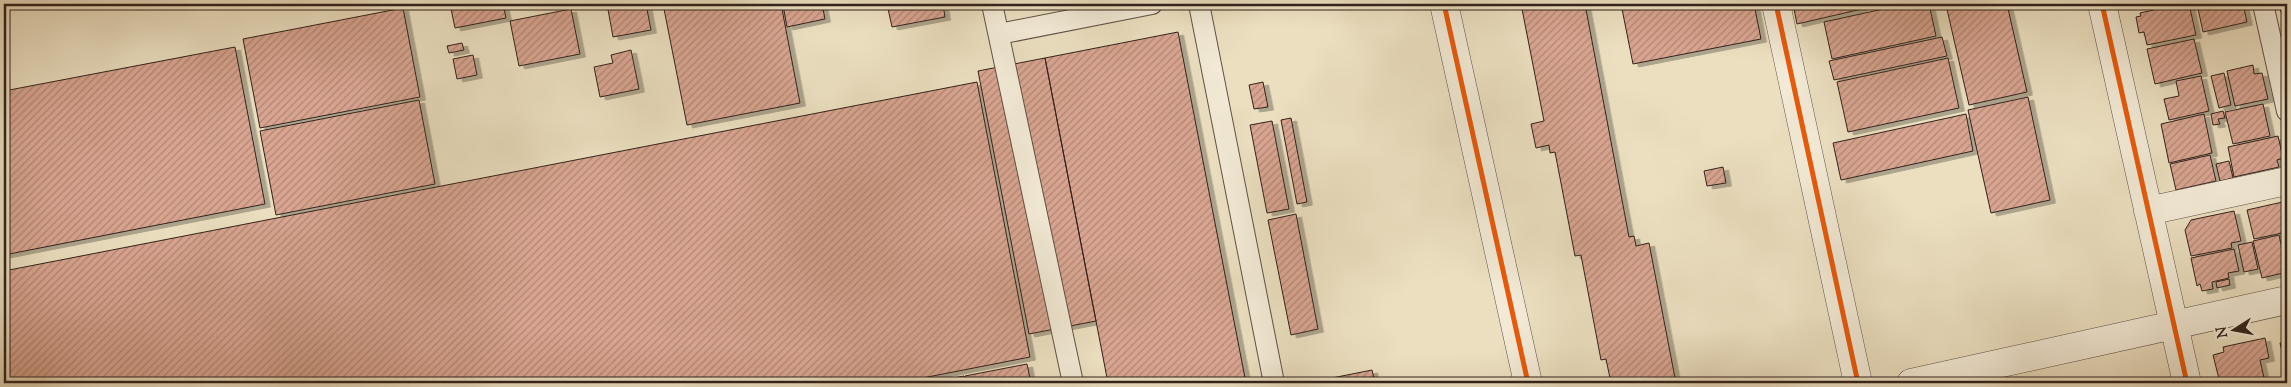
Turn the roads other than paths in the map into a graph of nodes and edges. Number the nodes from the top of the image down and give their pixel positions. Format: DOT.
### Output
graph roads {
  1 [pos="992,4"];
  2 [pos="1152,4"];
  3 [pos="1199,4"];
  4 [pos="1444,4"];
  5 [pos="1776,4"];
  6 [pos="2102,4"];
  7 [pos="2263,4"];
  8 [pos="999,34"];
  9 [pos="2287,111"];
  10 [pos="2287,181"];
  11 [pos="2148,211"];
  12 [pos="2287,300"];
  13 [pos="2174,325"];
  14 [pos="1072,383"];
  15 [pos="1274,383"];
  16 [pos="1528,383"];
  17 [pos="1858,383"];
  18 [pos="1911,383"];
  19 [pos="2186,383"];
  1 -- 8 [label="lane"];
  2 -- 8 [label="lane"];
  3 -- 15 [label="lane"];
  4 -- 16 [label="street"];
  5 -- 17 [label="street"];
  6 -- 11 [label="street"];
  7 -- 9 [label="lane"];
  8 -- 14 [label="lane"];
  10 -- 11 [label="street"];
  11 -- 13 [label="street"];
  12 -- 13 [label="street"];
  13 -- 18 [label="street"];
  13 -- 19 [label="street"];
}
